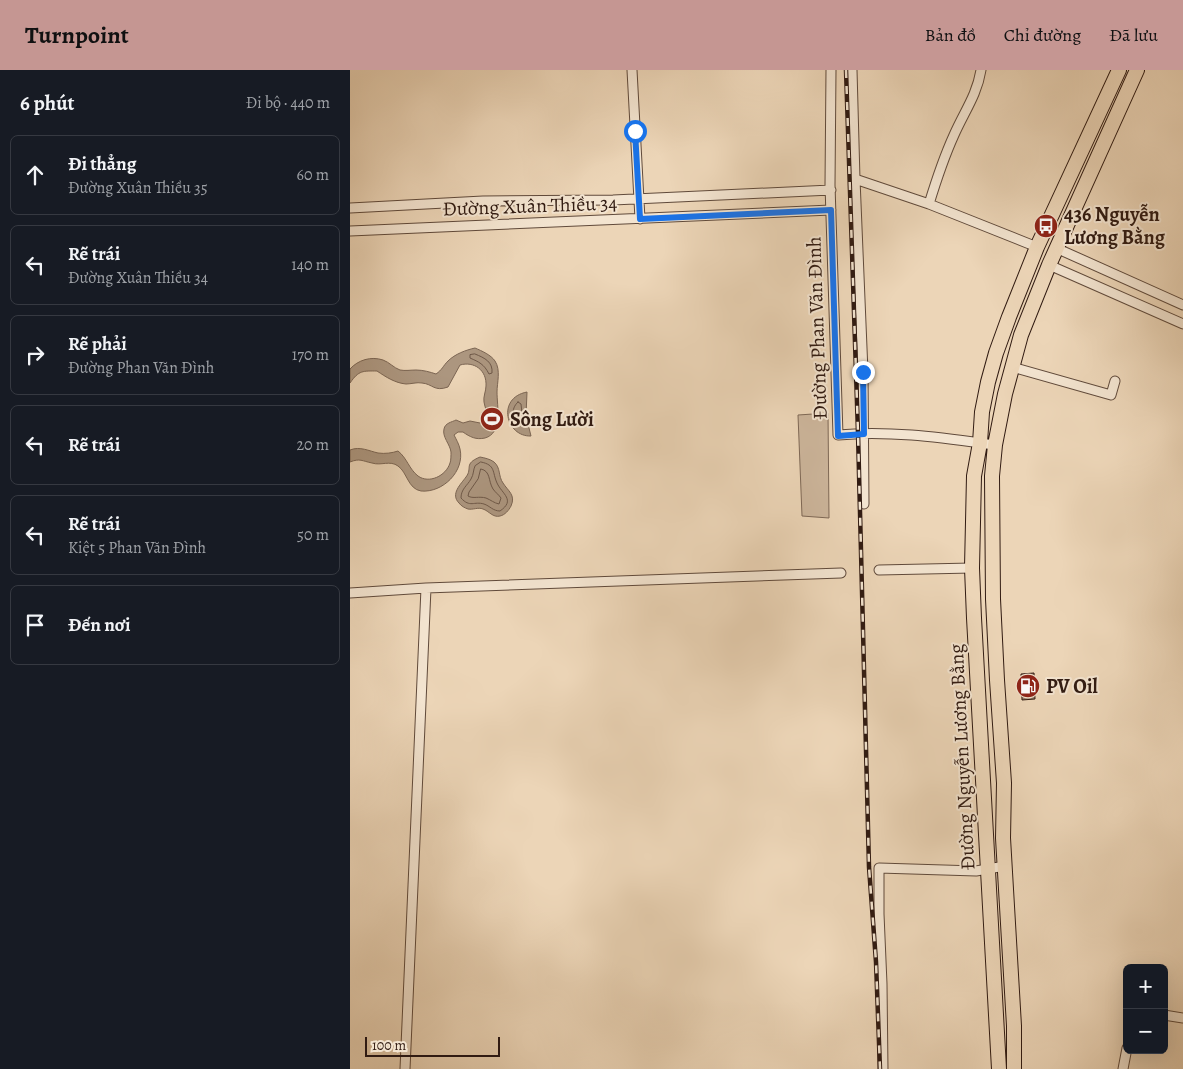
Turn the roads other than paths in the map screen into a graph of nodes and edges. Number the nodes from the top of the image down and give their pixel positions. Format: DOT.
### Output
graph roads {
  1 [pos="632,70"];
  2 [pos="831,70"];
  3 [pos="852,70"];
  4 [pos="982,70"];
  5 [pos="1119,70"];
  6 [pos="1137,70"];
  7 [pos="854,178"];
  8 [pos="830,190"];
  9 [pos="639,199"];
  10 [pos="929,204"];
  11 [pos="350,208"];
  12 [pos="831,210"];
  13 [pos="640,219"];
  14 [pos="350,231"];
  15 [pos="1037,247"];
  16 [pos="1056,248"];
  17 [pos="1049,265"];
  18 [pos="1183,305"];
  19 [pos="1183,324"];
  20 [pos="1012,367"];
  21 [pos="1115,381"];
  22 [pos="864,434"];
  23 [pos="980,443"];
  24 [pos="994,445"];
  25 [pos="864,504"];
  26 [pos="972,568"];
  27 [pos="879,570"];
  28 [pos="841,573"];
  29 [pos="426,588"];
  30 [pos="350,593"];
  31 [pos="1005,866"];
  32 [pos="988,869"];
  33 [pos="1168,1015"];
  34 [pos="1183,1018"];
  35 [pos="1126,1054"];
  36 [pos="405,1069"];
  37 [pos="883,1069"];
  38 [pos="999,1069"];
  39 [pos="1014,1069"];
  40 [pos="1122,1069"];
  1 -- 9 [label="street"];
  2 -- 8 [label="street, Đường Phan Văn Đình"];
  3 -- 7 [label="street"];
  4 -- 10 [label="street"];
  5 -- 15 [label="highway, Đường Nguyễn Lương Bằng"];
  6 -- 16 [label="highway, Đường Nguyễn Lương Bằng"];
  7 -- 10 [label="street"];
  7 -- 22 [label="street"];
  8 -- 9 [label="street, Đường Xuân Thiều 34"];
  8 -- 12 [label="street, Đường Phan Văn Đình"];
  9 -- 11 [label="street, Đường Xuân Thiều 34"];
  9 -- 13 [label="street"];
  10 -- 15 [label="street"];
  12 -- 13 [label="street, Đường Xuân Thiều 34"];
  12 -- 22 [label="street, Đường Phan Văn Đình"];
  13 -- 14 [label="street, Đường Xuân Thiều 34"];
  15 -- 23 [label="highway, Đường Nguyễn Lương Bằng"];
  16 -- 17 [label="highway, Đường Nguyễn Lương Bằng"];
  16 -- 18 [label="street"];
  17 -- 19 [label="street"];
  17 -- 20 [label="highway, Đường Nguyễn Lương Bằng"];
  20 -- 21 [label="street"];
  20 -- 24 [label="highway, Đường Nguyễn Lương Bằng"];
  22 -- 23 [label="street"];
  22 -- 25 [label="street"];
  23 -- 24 [label="street"];
  23 -- 26 [label="highway, Đường Nguyễn Lương Bằng"];
  24 -- 31 [label="highway, Đường Nguyễn Lương Bằng"];
  26 -- 27 [label="street"];
  26 -- 32 [label="highway, Đường Nguyễn Lương Bằng"];
  28 -- 29 [label="street"];
  29 -- 30 [label="street"];
  29 -- 36 [label="street"];
  31 -- 32 [label="street"];
  31 -- 39 [label="highway, Đường Nguyễn Lương Bằng"];
  32 -- 37 [label="street"];
  32 -- 38 [label="highway, Đường Nguyễn Lương Bằng"];
  33 -- 34 [label="street"];
  35 -- 40 [label="street"];
}
